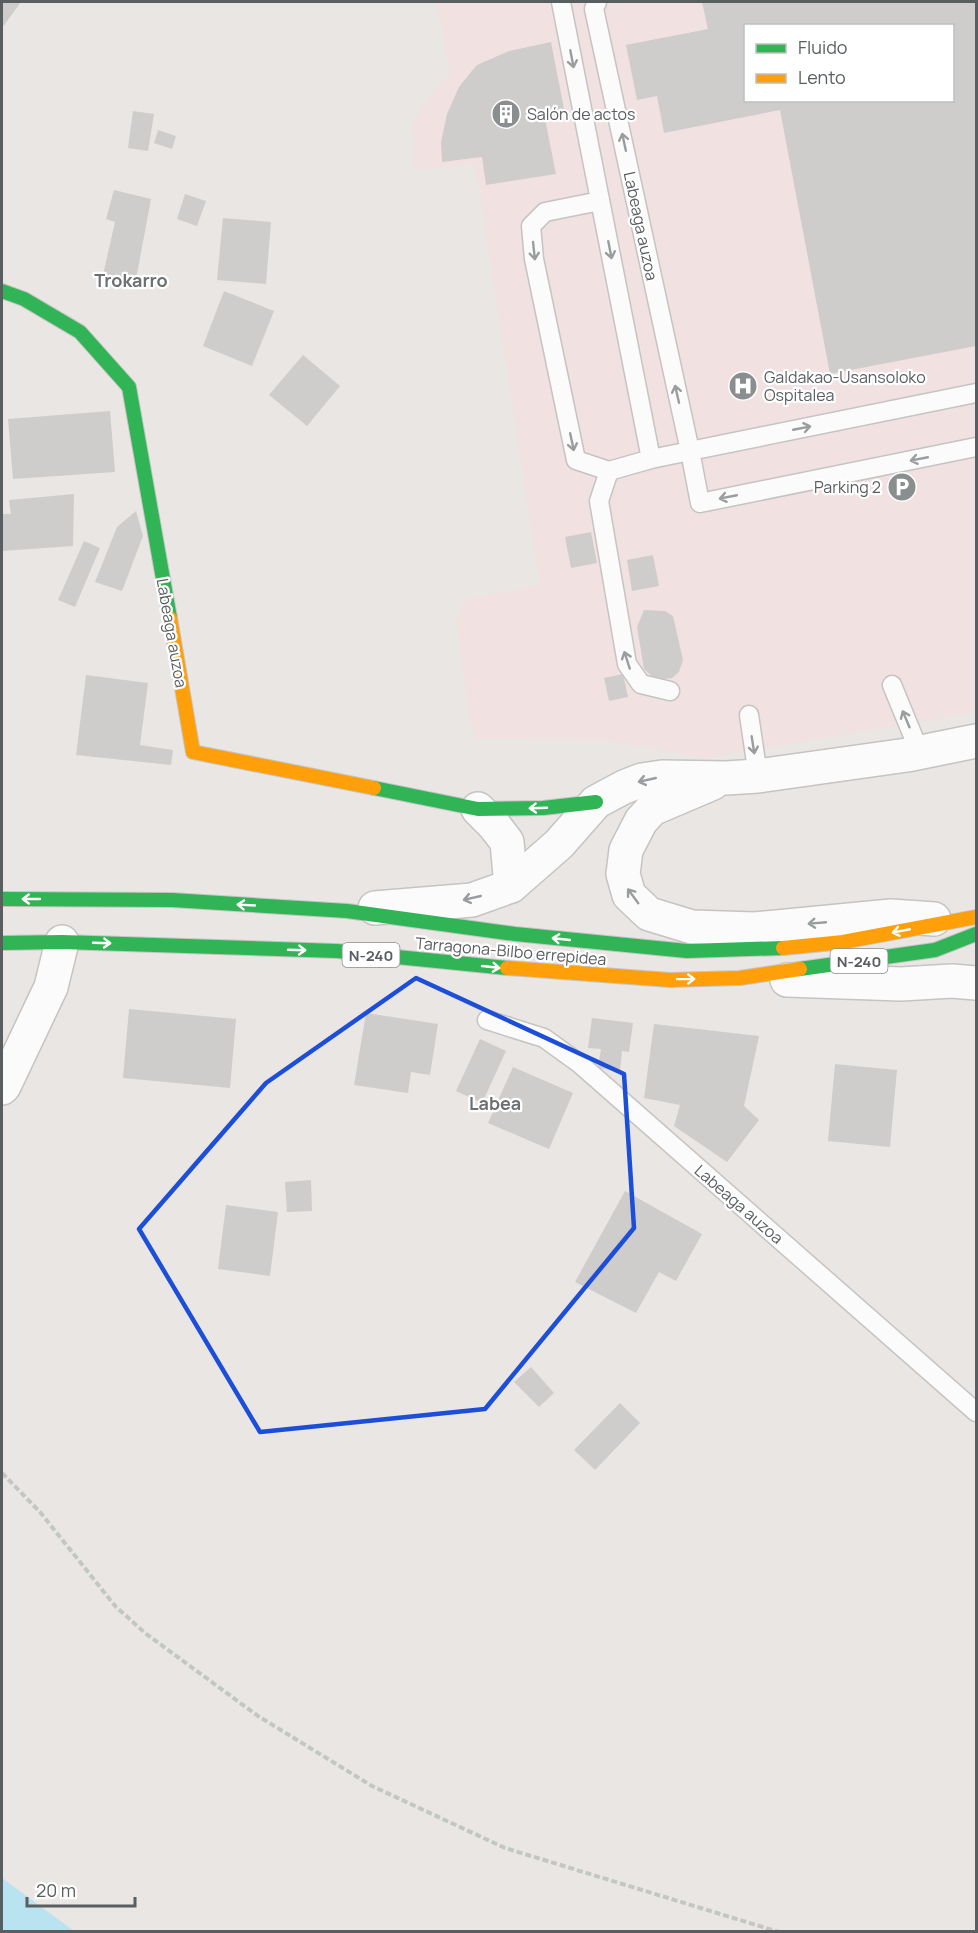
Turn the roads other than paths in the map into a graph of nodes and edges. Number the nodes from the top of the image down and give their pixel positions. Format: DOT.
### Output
graph roads {
  1 [pos="561,2"];
  2 [pos="597,2"];
  3 [pos="600,201"];
  4 [pos="2,291"];
  5 [pos="976,393"];
  6 [pos="976,447"];
  7 [pos="690,451"];
  8 [pos="651,459"];
  9 [pos="609,471"];
  10 [pos="892,685"];
  11 [pos="670,691"];
  12 [pos="748,715"];
  13 [pos="976,741"];
  14 [pos="920,753"];
  15 [pos="758,776"];
  16 [pos="726,778"];
  17 [pos="596,802"];
  18 [pos="478,809"];
  19 [pos="511,886"];
  20 [pos="2,899"];
  21 [pos="347,911"];
  22 [pos="971,924"];
  23 [pos="62,942"];
  24 [pos="2,943"];
  25 [pos="740,978"];
  26 [pos="976,983"];
  27 [pos="487,1020"];
  28 [pos="2,1088"];
  29 [pos="976,1412"];
  1 -- 3 [label="lane, one-way"];
  7 -- 2 [label="lane, Labeaga auzoa, one-way"];
  3 -- 8 [label="lane, one-way"];
  3 -- 9 [label="lane, one-way"];
  4 -- 18 [label="main road, Labeaga auzoa"];
  7 -- 5 [label="lane, one-way"];
  6 -- 7 [label="lane, Labeaga auzoa, one-way"];
  7 -- 8 [label="lane"];
  8 -- 9 [label="lane"];
  11 -- 9 [label="lane, one-way"];
  14 -- 10 [label="lane, one-way"];
  12 -- 15 [label="lane, one-way"];
  13 -- 14 [label="street"];
  14 -- 15 [label="street"];
  15 -- 16 [label="street"];
  16 -- 17 [label="street, one-way"];
  22 -- 16 [label="street, one-way"];
  17 -- 18 [label="main road, one-way"];
  17 -- 19 [label="street"];
  18 -- 19 [label="street"];
  19 -- 21 [label="street, one-way"];
  21 -- 20 [label="main road, Tarragona-Bilbo errepidea / N-240, one-way"];
  22 -- 21 [label="main road, Tarragona-Bilbo errepidea / N-240, one-way"];
  22 -- 25 [label="main road, Tarragona-Bilbo errepidea / N-240"];
  23 -- 24 [label="main road, Tarragona-Bilbo errepidea / N-240"];
  23 -- 25 [label="main road, Tarragona-Bilbo errepidea / N-240, one-way"];
  23 -- 28 [label="street"];
  25 -- 26 [label="street"];
  27 -- 29 [label="lane, Labeaga auzoa"];
}
